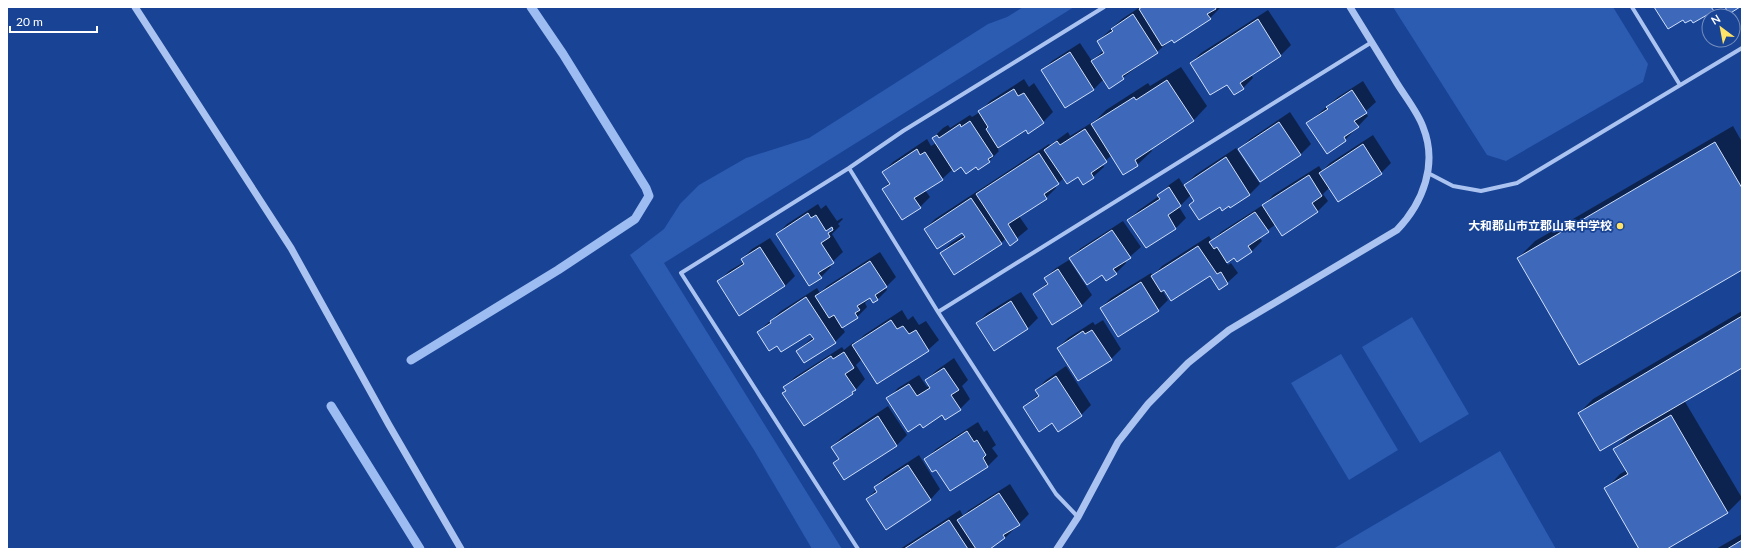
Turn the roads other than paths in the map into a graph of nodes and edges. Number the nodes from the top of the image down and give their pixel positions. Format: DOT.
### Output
graph roads {
  1 [pos="135,7"];
  2 [pos="1104,7"];
  3 [pos="1350,7"];
  4 [pos="1632,7"];
  5 [pos="1372,42"];
  6 [pos="1742,48"];
  7 [pos="1680,85"];
  8 [pos="849,168"];
  9 [pos="1428,173"];
  10 [pos="938,312"];
  11 [pos="1078,517"];
  12 [pos="461,549"];
  13 [pos="858,549"];
  14 [pos="1057,549"];
  1 -- 12 [label="street"];
  2 -- 8 [label="street"];
  3 -- 5 [label="street"];
  4 -- 7 [label="street"];
  5 -- 9 [label="street"];
  5 -- 10 [label="street"];
  6 -- 7 [label="street"];
  7 -- 9 [label="street"];
  8 -- 10 [label="street"];
  8 -- 13 [label="street"];
  9 -- 11 [label="street"];
  10 -- 11 [label="street"];
  11 -- 14 [label="street"];
}
